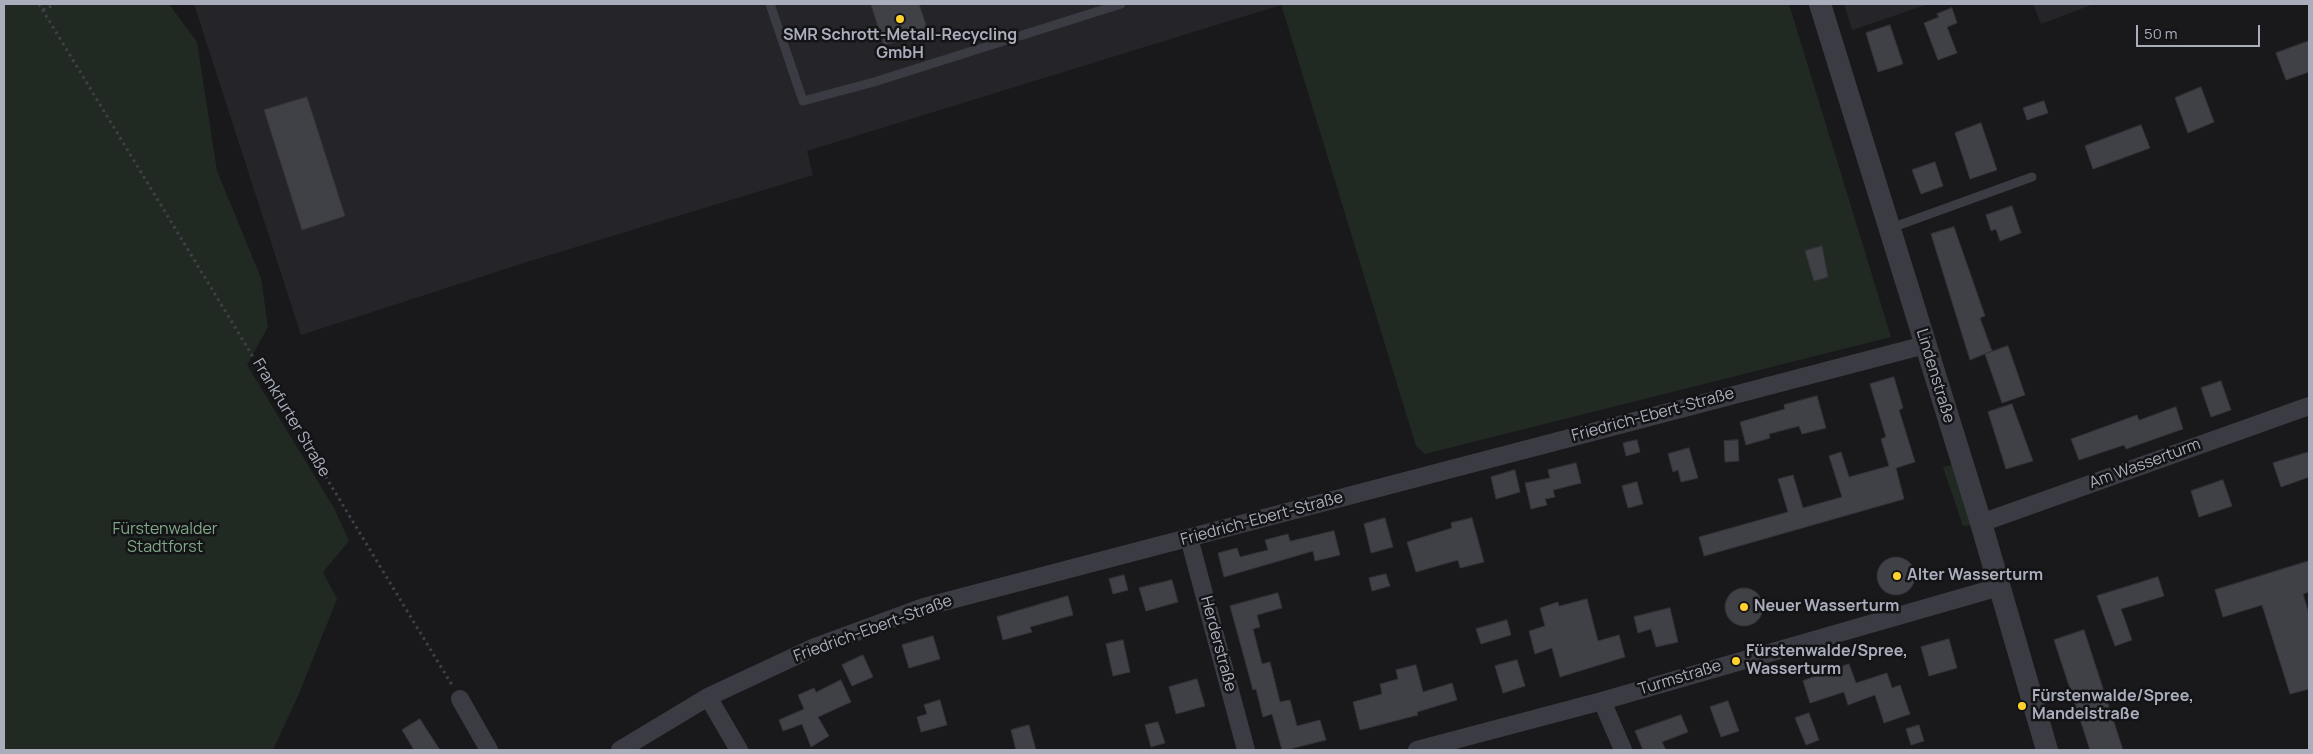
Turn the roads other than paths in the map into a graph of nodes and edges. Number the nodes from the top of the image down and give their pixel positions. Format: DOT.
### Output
graph roads {
  1 [pos="770,4"];
  2 [pos="1121,4"];
  3 [pos="1820,4"];
  4 [pos="2032,177"];
  5 [pos="1890,229"];
  6 [pos="1925,345"];
  7 [pos="2309,406"];
  8 [pos="1981,523"];
  9 [pos="1189,538"];
  10 [pos="2000,587"];
  11 [pos="708,697"];
  12 [pos="460,699"];
  13 [pos="1602,701"];
  14 [pos="490,750"];
  15 [pos="620,750"];
  16 [pos="739,750"];
  17 [pos="1246,750"];
  18 [pos="1417,750"];
  19 [pos="1623,750"];
  20 [pos="2047,750"];
  1 -- 2 [label="lane"];
  3 -- 5 [label="street, Lindenstraße"];
  4 -- 5 [label="lane"];
  5 -- 6 [label="street, Lindenstraße"];
  6 -- 8 [label="street, Lindenstraße"];
  6 -- 9 [label="street, Friedrich-Ebert-Straße"];
  7 -- 8 [label="street, Am Wasserturm"];
  8 -- 10 [label="street, Lindenstraße"];
  9 -- 11 [label="street, Friedrich-Ebert-Straße"];
  9 -- 17 [label="street, Herderstraße"];
  10 -- 13 [label="street, Turmstraße"];
  10 -- 20 [label="street, Lindenstraße"];
  11 -- 15 [label="street, Friedrich-Ebert-Straße"];
  11 -- 16 [label="street"];
  12 -- 14 [label="street"];
  13 -- 18 [label="street, Turmstraße"];
  13 -- 19 [label="street"];
}
